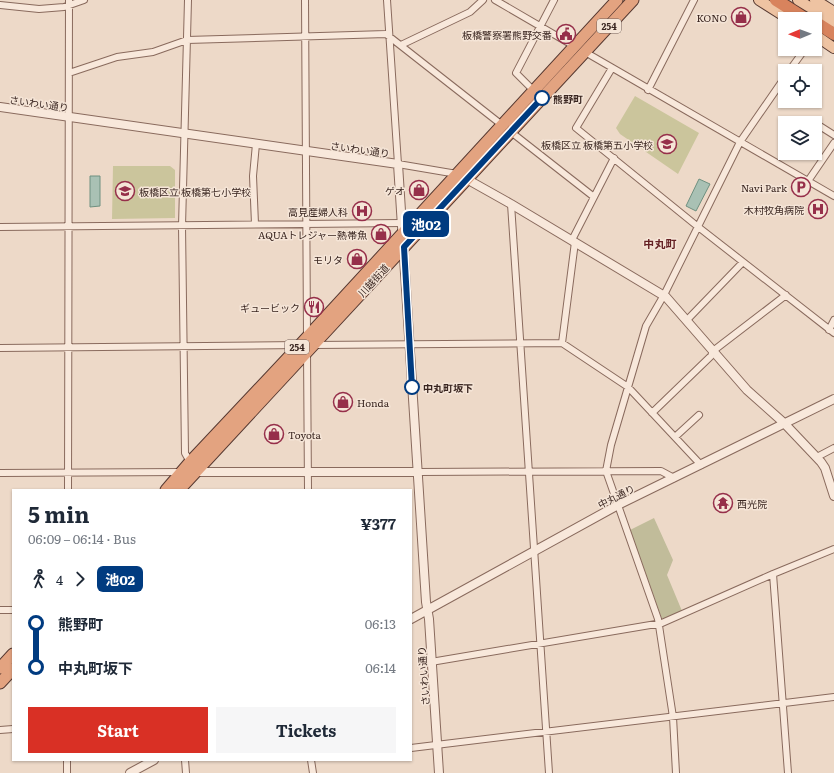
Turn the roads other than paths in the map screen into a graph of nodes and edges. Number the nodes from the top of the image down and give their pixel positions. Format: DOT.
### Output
graph roads {
  1 [pos="84,0"];
  2 [pos="188,0"];
  3 [pos="305,0"];
  4 [pos="387,0"];
  5 [pos="483,0"];
  6 [pos="495,0"];
  7 [pos="554,0"];
  8 [pos="616,0"];
  9 [pos="633,0"];
  10 [pos="694,0"];
  11 [pos="759,0"];
  12 [pos="768,0"];
  13 [pos="776,0"];
  14 [pos="781,0"];
  15 [pos="798,0"];
  16 [pos="815,0"];
  17 [pos="69,3"];
  18 [pos="0,5"];
  19 [pos="778,12"];
  20 [pos="787,12"];
  21 [pos="795,12"];
  22 [pos="800,12"];
  23 [pos="834,12"];
  24 [pos="834,22"];
  25 [pos="541,26"];
  26 [pos="822,26"];
  27 [pos="822,29"];
  28 [pos="822,34"];
  29 [pos="834,34"];
  30 [pos="389,36"];
  31 [pos="305,37"];
  32 [pos="834,37"];
  33 [pos="187,40"];
  34 [pos="822,40"];
  35 [pos="834,42"];
  36 [pos="401,45"];
  37 [pos="574,46"];
  38 [pos="834,48"];
  39 [pos="589,54"];
  40 [pos="612,68"];
  41 [pos="69,73"];
  42 [pos="778,87"];
  43 [pos="648,90"];
  44 [pos="534,91"];
  45 [pos="0,107"];
  46 [pos="69,117"];
  47 [pos="822,127"];
  48 [pos="506,128"];
  49 [pos="185,134"];
  50 [pos="834,135"];
  51 [pos="740,142"];
  52 [pos="834,142"];
  53 [pos="256,144"];
  54 [pos="306,151"];
  55 [pos="614,158"];
  56 [pos="398,164"];
  57 [pos="462,176"];
  58 [pos="808,181"];
  59 [pos="834,196"];
  60 [pos="594,197"];
  61 [pos="511,204"];
  62 [pos="255,224"];
  63 [pos="306,224"];
  64 [pos="69,226"];
  65 [pos="182,226"];
  66 [pos="697,226"];
  67 [pos="0,227"];
  68 [pos="402,227"];
  69 [pos="573,241"];
  70 [pos="404,247"];
  71 [pos="743,262"];
  72 [pos="664,295"];
  73 [pos="786,295"];
  74 [pos="687,320"];
  75 [pos="834,320"];
  76 [pos="832,331"];
  77 [pos="520,343"];
  78 [pos="562,343"];
  79 [pos="307,344"];
  80 [pos="409,344"];
  81 [pos="68,347"];
  82 [pos="184,347"];
  83 [pos="0,348"];
  84 [pos="713,351"];
  85 [pos="628,387"];
  86 [pos="834,399"];
  87 [pos="652,413"];
  88 [pos="699,415"];
  89 [pos="784,423"];
  90 [pos="675,437"];
  91 [pos="834,448"];
  92 [pos="817,456"];
  93 [pos="701,465"];
  94 [pos="189,470"];
  95 [pos="606,471"];
  96 [pos="68,472"];
  97 [pos="418,472"];
  98 [pos="528,472"];
  99 [pos="0,473"];
  100 [pos="308,473"];
  101 [pos="674,478"];
  102 [pos="183,488"];
  103 [pos="68,489"];
  104 [pos="167,489"];
  105 [pos="308,489"];
  106 [pos="834,496"];
  107 [pos="618,505"];
  108 [pos="834,549"];
  109 [pos="534,552"];
  110 [pos="773,574"];
  111 [pos="0,610"];
  112 [pos="12,610"];
  113 [pos="428,610"];
  114 [pos="412,618"];
  115 [pos="658,624"];
  116 [pos="540,644"];
  117 [pos="12,655"];
  118 [pos="431,662"];
  119 [pos="0,668"];
  120 [pos="12,670"];
  121 [pos="0,683"];
  122 [pos="834,697"];
  123 [pos="784,704"];
  124 [pos="674,717"];
  125 [pos="12,729"];
  126 [pos="0,730"];
  127 [pos="546,732"];
  128 [pos="437,745"];
  129 [pos="412,748"];
  130 [pos="67,761"];
  131 [pos="152,761"];
  132 [pos="186,761"];
  133 [pos="311,761"];
  134 [pos="67,773"];
  135 [pos="130,773"];
  136 [pos="186,773"];
  137 [pos="313,773"];
  138 [pos="439,773"];
  139 [pos="549,773"];
  140 [pos="676,773"];
  141 [pos="788,773"];
  1 -- 17 [label="street"];
  2 -- 33 [label="street"];
  3 -- 31 [label="street"];
  4 -- 30 [label="street"];
  5 -- 36 [label="street"];
  6 -- 25 [label="street"];
  7 -- 25 [label="street"];
  8 -- 37 [label="highway, 川越街道 / 254"];
  9 -- 39 [label="highway, 川越街道 / 254"];
  10 -- 43 [label="street"];
  11 -- 19 [label="main road"];
  12 -- 20 [label="main road"];
  13 -- 21 [label="highway"];
  14 -- 22 [label="highway"];
  15 -- 24 [label="main road"];
  16 -- 23 [label="main road"];
  17 -- 18 [label="street"];
  17 -- 41 [label="street"];
  25 -- 37 [label="street"];
  25 -- 44 [label="street"];
  26 -- 29 [label="highway"];
  27 -- 32 [label="highway"];
  28 -- 35 [label="main road"];
  30 -- 31 [label="street"];
  30 -- 36 [label="street"];
  30 -- 56 [label="street"];
  31 -- 33 [label="street"];
  31 -- 54 [label="street"];
  33 -- 41 [label="street"];
  33 -- 49 [label="street"];
  34 -- 38 [label="main road"];
  36 -- 48 [label="street"];
  37 -- 44 [label="highway, 川越街道 / 254"];
  39 -- 40 [label="street"];
  39 -- 48 [label="highway, 川越街道 / 254"];
  40 -- 43 [label="street"];
  40 -- 55 [label="street"];
  41 -- 46 [label="street"];
  42 -- 51 [label="street"];
  43 -- 51 [label="street"];
  44 -- 48 [label="highway, 川越街道 / 254"];
  45 -- 46 [label="street, さいわい通り"];
  46 -- 49 [label="street, さいわい通り"];
  46 -- 64 [label="street"];
  47 -- 50 [label="street"];
  48 -- 57 [label="highway, 川越街道 / 254"];
  48 -- 60 [label="street"];
  49 -- 53 [label="street, さいわい通り"];
  49 -- 65 [label="street"];
  51 -- 58 [label="street"];
  51 -- 66 [label="street"];
  52 -- 58 [label="street"];
  53 -- 54 [label="street, さいわい通り"];
  53 -- 62 [label="street"];
  54 -- 56 [label="street, さいわい通り"];
  54 -- 63 [label="street"];
  55 -- 60 [label="street"];
  55 -- 66 [label="street"];
  56 -- 57 [label="street"];
  56 -- 68 [label="street, さいわい通り"];
  57 -- 61 [label="street"];
  57 -- 68 [label="highway, 川越街道 / 254"];
  57 -- 70 [label="highway, 川越街道 / 254"];
  58 -- 59 [label="street"];
  60 -- 69 [label="street"];
  61 -- 69 [label="street"];
  61 -- 77 [label="street"];
  62 -- 63 [label="street"];
  62 -- 65 [label="street"];
  63 -- 68 [label="street"];
  63 -- 79 [label="street"];
  64 -- 65 [label="street"];
  64 -- 67 [label="street"];
  64 -- 81 [label="street"];
  65 -- 82 [label="street"];
  66 -- 71 [label="street"];
  66 -- 72 [label="street"];
  68 -- 70 [label="street, さいわい通り"];
  68 -- 79 [label="highway, 川越街道 / 254"];
  69 -- 72 [label="street"];
  69 -- 78 [label="street"];
  70 -- 79 [label="highway, 川越街道 / 254"];
  70 -- 80 [label="street, さいわい通り"];
  71 -- 73 [label="street"];
  71 -- 74 [label="street"];
  72 -- 74 [label="street"];
  72 -- 85 [label="street"];
  73 -- 76 [label="street"];
  73 -- 84 [label="street"];
  74 -- 84 [label="street"];
  75 -- 76 [label="street"];
  77 -- 78 [label="street"];
  77 -- 80 [label="street"];
  77 -- 98 [label="street"];
  78 -- 85 [label="street"];
  79 -- 80 [label="street"];
  79 -- 82 [label="street"];
  79 -- 94 [label="highway, 川越街道 / 254"];
  79 -- 100 [label="street"];
  80 -- 97 [label="street, さいわい通り"];
  81 -- 82 [label="street"];
  81 -- 83 [label="street"];
  81 -- 96 [label="street"];
  82 -- 94 [label="street"];
  84 -- 87 [label="street"];
  84 -- 89 [label="street"];
  85 -- 87 [label="street"];
  85 -- 95 [label="street"];
  86 -- 89 [label="street, 中丸通り"];
  87 -- 90 [label="street"];
  88 -- 90 [label="street"];
  89 -- 92 [label="street"];
  89 -- 93 [label="street, 中丸通り"];
  90 -- 93 [label="street"];
  91 -- 92 [label="street"];
  92 -- 106 [label="street"];
  93 -- 101 [label="street, 中丸通り"];
  94 -- 96 [label="street"];
  94 -- 100 [label="street"];
  94 -- 102 [label="highway, 川越街道 / 254"];
  94 -- 104 [label="highway, 川越街道 / 254"];
  95 -- 98 [label="street"];
  95 -- 101 [label="street"];
  95 -- 107 [label="street"];
  96 -- 99 [label="street"];
  96 -- 103 [label="street"];
  97 -- 98 [label="street"];
  97 -- 100 [label="street"];
  97 -- 113 [label="street, さいわい通り"];
  98 -- 109 [label="street"];
  100 -- 105 [label="street"];
  101 -- 107 [label="street, 中丸通り"];
  107 -- 109 [label="street, 中丸通り"];
  107 -- 115 [label="street"];
  108 -- 110 [label="street"];
  109 -- 113 [label="street, 中丸通り"];
  109 -- 116 [label="street"];
  110 -- 115 [label="street"];
  110 -- 123 [label="street"];
  111 -- 112 [label="street"];
  113 -- 114 [label="street, 中丸通り"];
  113 -- 118 [label="street, さいわい通り"];
  115 -- 116 [label="street"];
  115 -- 124 [label="street"];
  116 -- 118 [label="street"];
  116 -- 127 [label="street"];
  117 -- 119 [label="highway"];
  118 -- 128 [label="street, さいわい通り"];
  120 -- 121 [label="highway"];
  122 -- 123 [label="street"];
  123 -- 124 [label="street"];
  123 -- 141 [label="street"];
  124 -- 127 [label="street"];
  124 -- 140 [label="street"];
  125 -- 126 [label="street"];
  127 -- 128 [label="street"];
  127 -- 139 [label="street"];
  128 -- 129 [label="street"];
  128 -- 138 [label="street, さいわい通り"];
  130 -- 134 [label="street"];
  131 -- 135 [label="street"];
  132 -- 136 [label="street"];
  133 -- 137 [label="street"];
}
